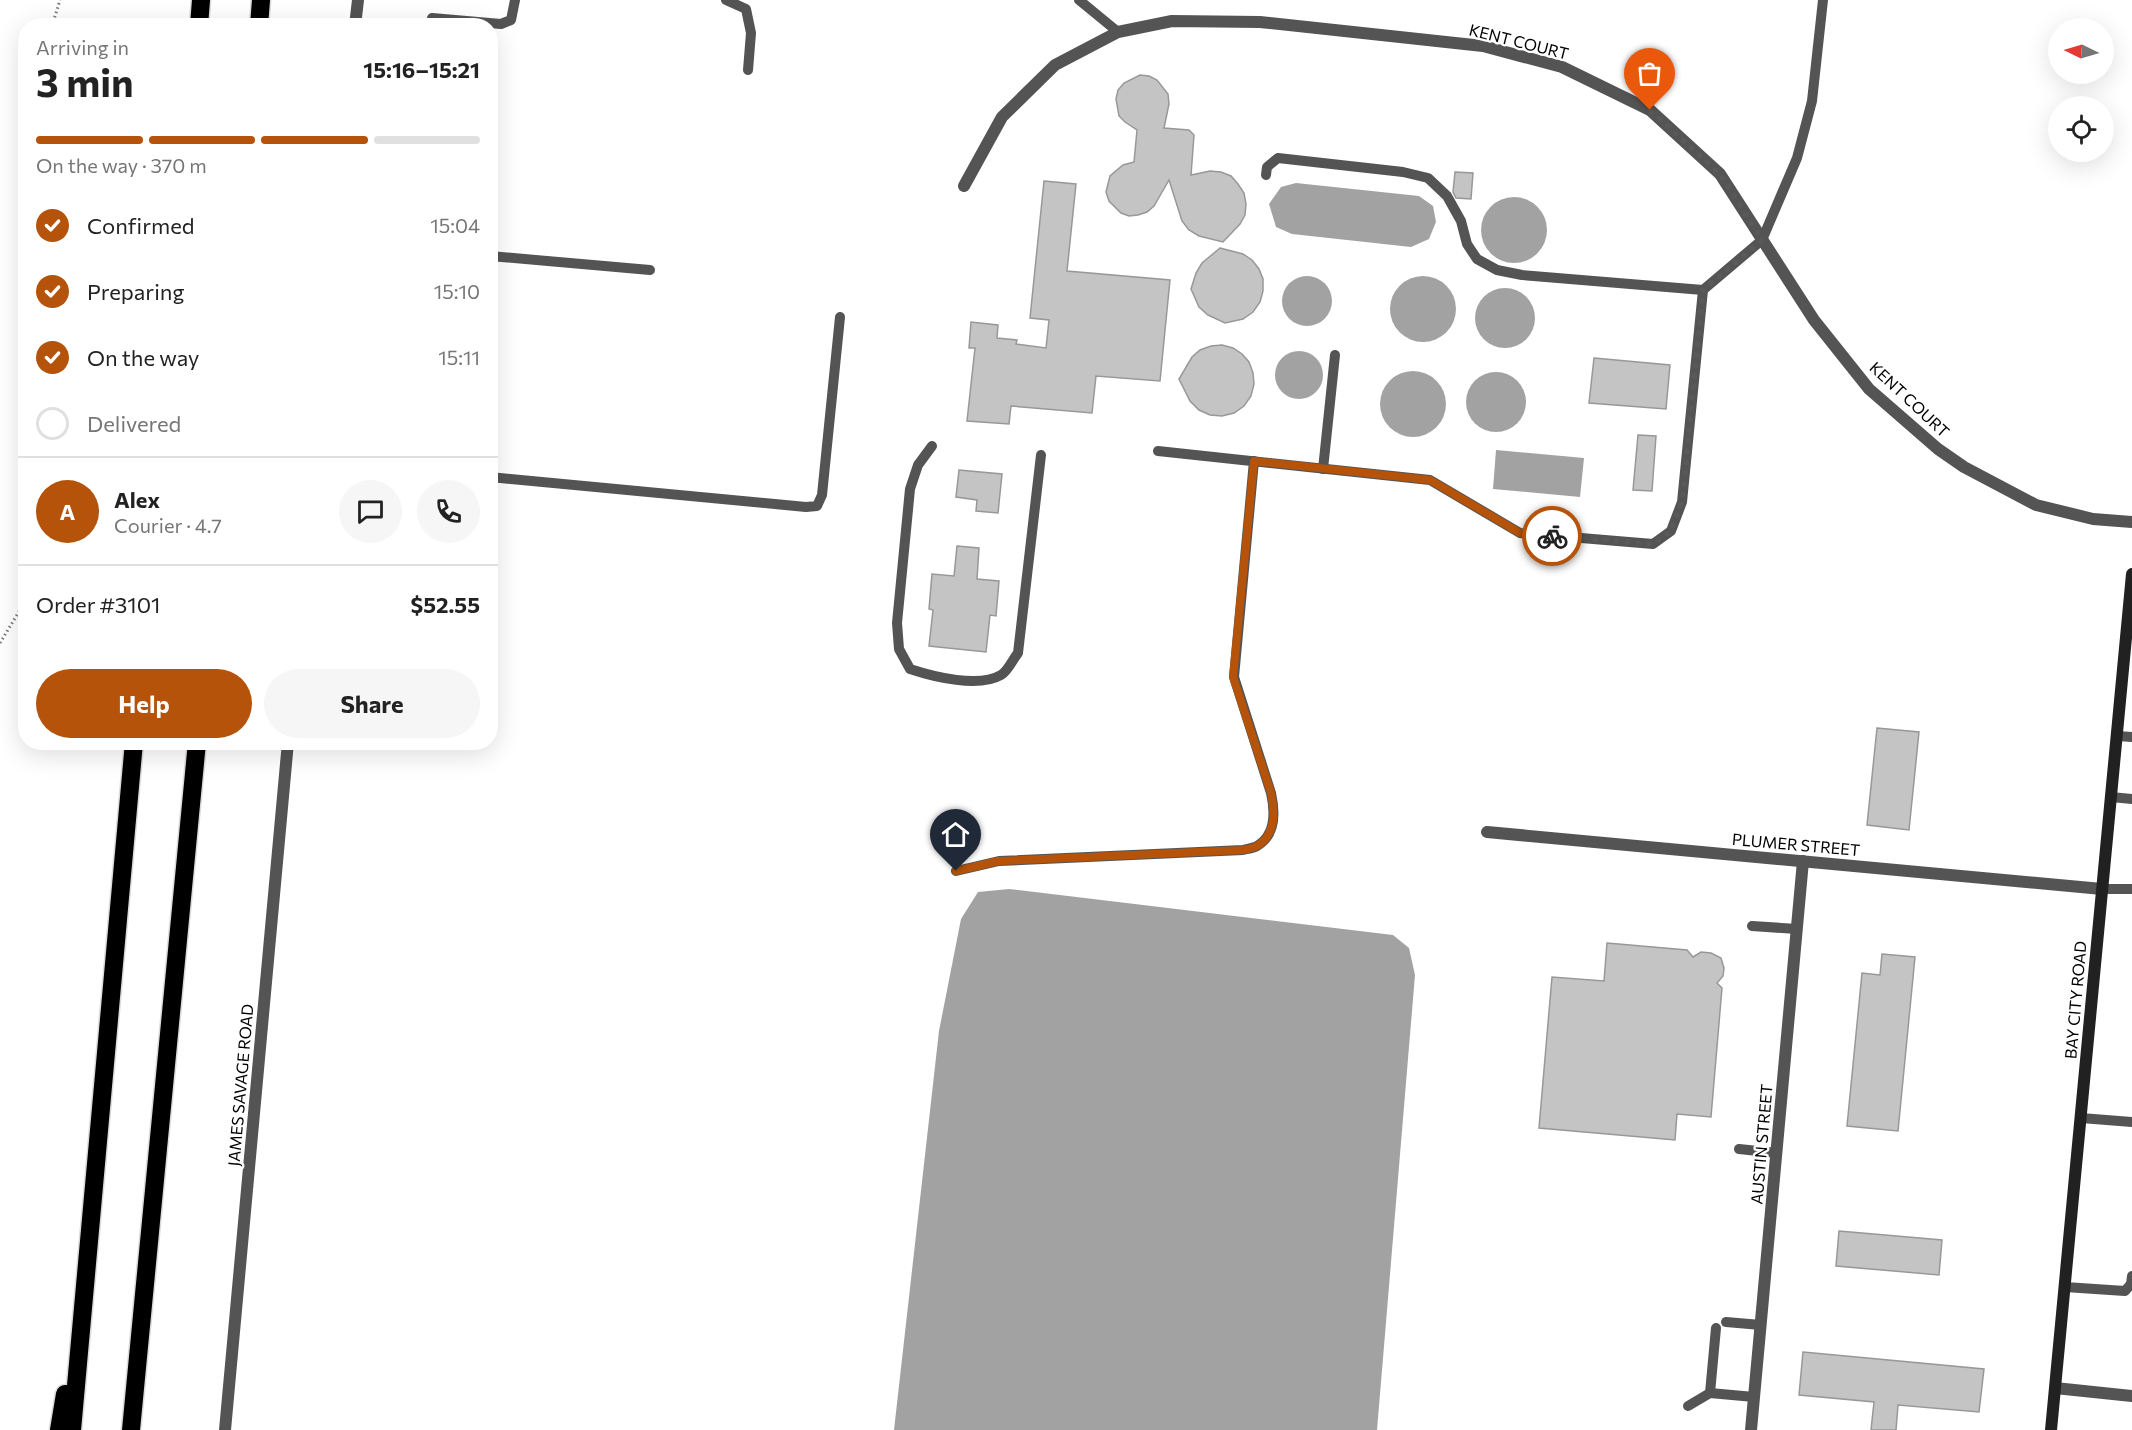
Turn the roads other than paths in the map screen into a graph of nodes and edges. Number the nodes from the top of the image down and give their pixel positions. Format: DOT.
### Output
graph roads {
  1 [pos="201,0"];
  2 [pos="261,0"];
  3 [pos="358,0"];
  4 [pos="516,0"];
  5 [pos="726,0"];
  6 [pos="1079,0"];
  7 [pos="1823,0"];
  8 [pos="200,18"];
  9 [pos="260,18"];
  10 [pos="356,18"];
  11 [pos="498,24"];
  12 [pos="1118,32"];
  13 [pos="748,70"];
  14 [pos="1266,175"];
  15 [pos="964,186"];
  16 [pos="1762,240"];
  17 [pos="498,257"];
  18 [pos="650,270"];
  19 [pos="1703,290"];
  20 [pos="840,317"];
  21 [pos="1335,355"];
  22 [pos="932,446"];
  23 [pos="1158,451"];
  24 [pos="1041,455"];
  25 [pos="1254,461"];
  26 [pos="1323,469"];
  27 [pos="498,478"];
  28 [pos="2132,522"];
  29 [pos="2132,574"];
  30 [pos="2117,736"];
  31 [pos="2132,737"];
  32 [pos="133,750"];
  33 [pos="196,750"];
  34 [pos="287,750"];
  35 [pos="2111,797"];
  36 [pos="2132,799"];
  37 [pos="1487,832"];
  38 [pos="1803,861"];
  39 [pos="956,871"];
  40 [pos="2102,889"];
  41 [pos="2132,889"];
  42 [pos="1752,926"];
  43 [pos="1797,929"];
  44 [pos="2080,1118"];
  45 [pos="2132,1122"];
  46 [pos="1740,1149"];
  47 [pos="1776,1153"];
  48 [pos="93,1211"];
  49 [pos="2132,1276"];
  50 [pos="2065,1287"];
  51 [pos="1761,1325"];
  52 [pos="2055,1388"];
  53 [pos="1710,1393"];
  54 [pos="2132,1396"];
  55 [pos="1754,1397"];
  56 [pos="1688,1406"];
  57 [pos="59,1430"];
  58 [pos="72,1430"];
  59 [pos="131,1430"];
  60 [pos="225,1430"];
  61 [pos="1751,1430"];
  62 [pos="2051,1430"];
  1 -- 8 [label="highway"];
  2 -- 9 [label="highway"];
  3 -- 10 [label="street"];
  4 -- 11 [label="lane"];
  5 -- 13 [label="lane"];
  6 -- 12 [label="lane"];
  7 -- 16 [label="lane"];
  12 -- 15 [label="street, KENT COURT"];
  12 -- 16 [label="street, KENT COURT"];
  14 -- 19 [label="lane"];
  16 -- 19 [label="lane"];
  16 -- 28 [label="street, KENT COURT"];
  17 -- 18 [label="lane"];
  19 -- 26 [label="lane"];
  20 -- 27 [label="lane"];
  21 -- 26 [label="lane"];
  22 -- 24 [label="lane"];
  23 -- 25 [label="lane"];
  25 -- 26 [label="lane"];
  25 -- 39 [label="lane"];
  29 -- 30 [label="main road, BAY CITY ROAD"];
  30 -- 31 [label="lane"];
  30 -- 35 [label="main road, BAY CITY ROAD"];
  32 -- 48 [label="highway"];
  33 -- 59 [label="highway"];
  34 -- 60 [label="street, JAMES SAVAGE ROAD"];
  35 -- 36 [label="lane"];
  35 -- 40 [label="main road, BAY CITY ROAD"];
  37 -- 38 [label="street, PLUMER STREET"];
  38 -- 40 [label="street, PLUMER STREET"];
  38 -- 43 [label="street, AUSTIN STREET"];
  40 -- 41 [label="lane"];
  40 -- 44 [label="main road, BAY CITY ROAD"];
  42 -- 43 [label="lane"];
  43 -- 47 [label="street, AUSTIN STREET"];
  44 -- 45 [label="lane"];
  44 -- 50 [label="main road, BAY CITY ROAD"];
  46 -- 47 [label="lane"];
  47 -- 51 [label="street, AUSTIN STREET"];
  48 -- 57 [label="highway"];
  48 -- 58 [label="highway"];
  49 -- 50 [label="lane"];
  50 -- 52 [label="main road, BAY CITY ROAD"];
  51 -- 53 [label="lane"];
  51 -- 55 [label="street, AUSTIN STREET"];
  52 -- 54 [label="street"];
  52 -- 62 [label="main road, BAY CITY ROAD"];
  53 -- 55 [label="lane"];
  53 -- 56 [label="lane"];
  55 -- 61 [label="street, AUSTIN STREET"];
}
